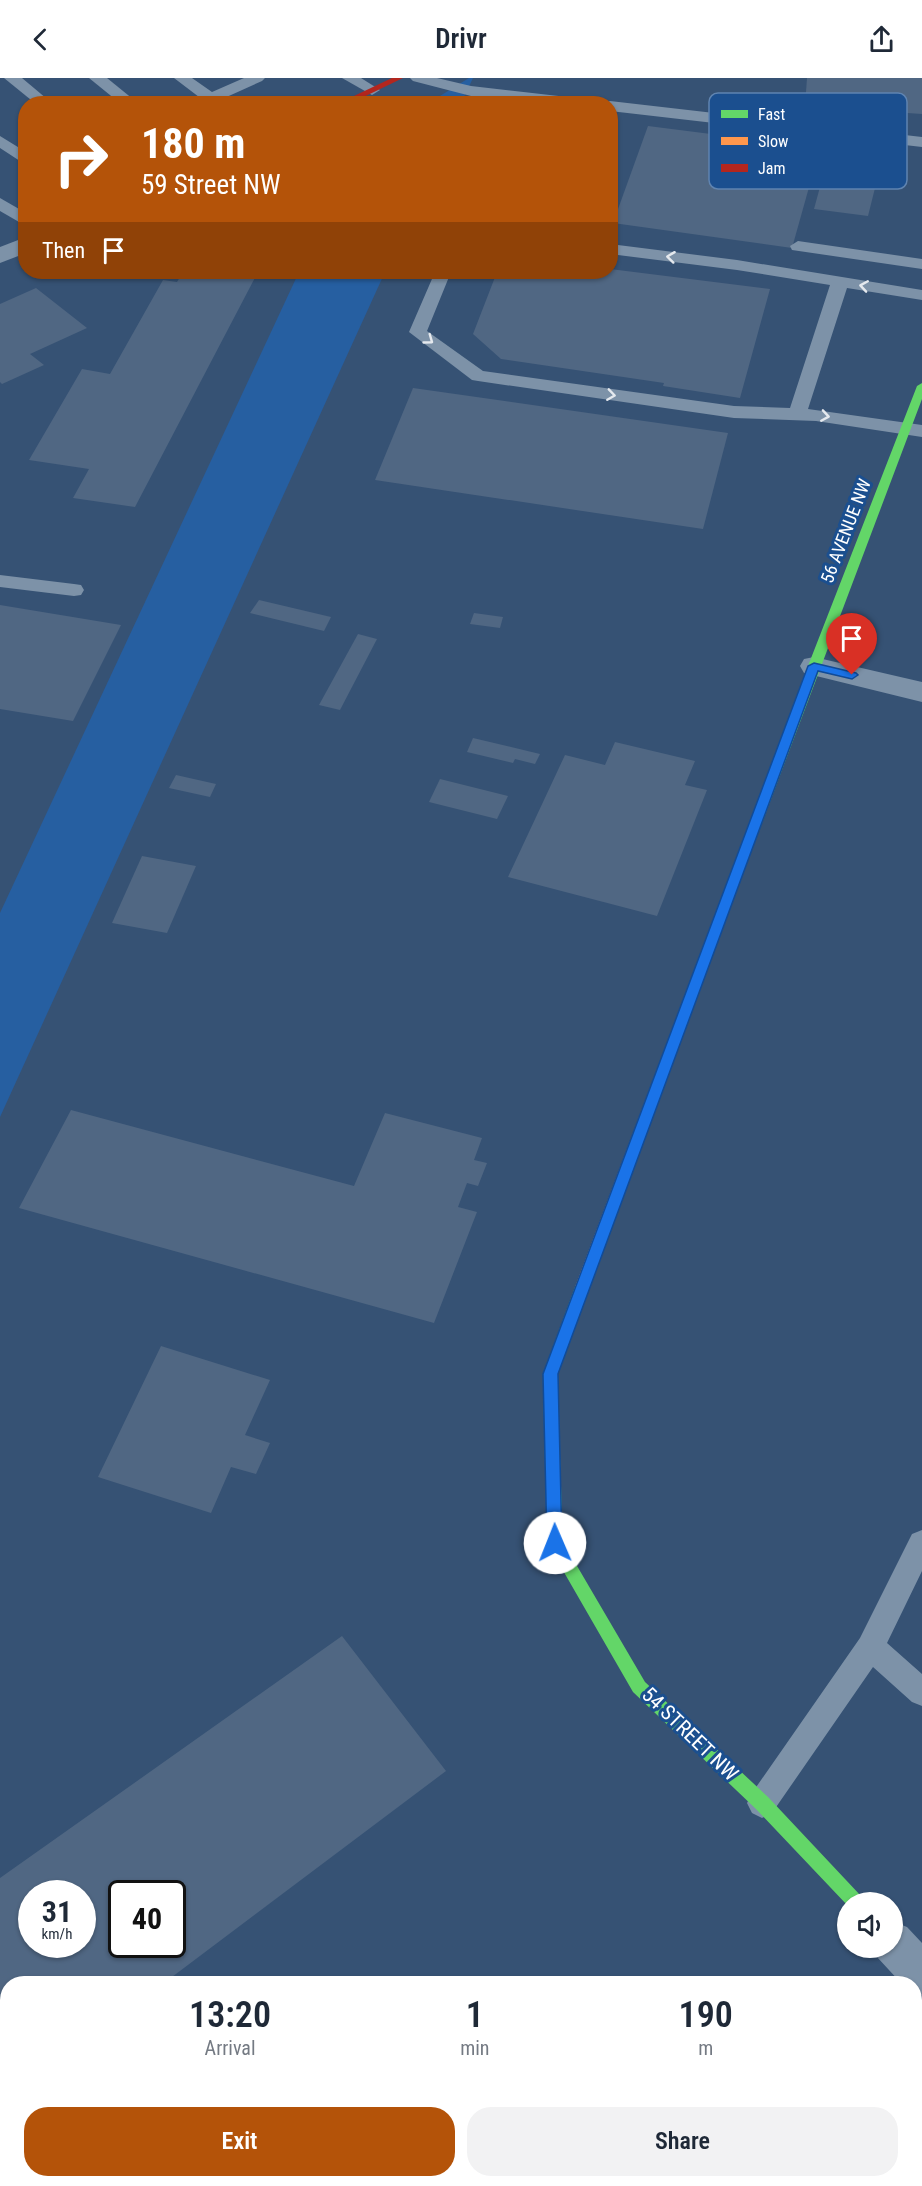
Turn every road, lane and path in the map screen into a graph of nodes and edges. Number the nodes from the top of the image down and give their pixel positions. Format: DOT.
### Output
graph roads {
  1 [pos="12,78"];
  2 [pos="97,78"];
  3 [pos="182,78"];
  4 [pos="257,78"];
  5 [pos="350,78"];
  6 [pos="399,78"];
  7 [pos="418,78"];
  8 [pos="372,90"];
  9 [pos="36,96"];
  10 [pos="121,96"];
  11 [pos="198,96"];
  12 [pos="215,96"];
  13 [pos="359,96"];
  14 [pos="515,96"];
  15 [pos="618,107"];
  16 [pos="709,117"];
  17 [pos="907,140"];
  18 [pos="0,141"];
  19 [pos="922,142"];
  20 [pos="18,154"];
  21 [pos="0,203"];
  22 [pos="18,215"];
  23 [pos="798,246"];
  24 [pos="18,248"];
  25 [pos="618,250"];
  26 [pos="0,256"];
  27 [pos="922,264"];
  28 [pos="440,279"];
  29 [pos="840,282"];
  30 [pos="922,295"];
  31 [pos="922,386"];
  32 [pos="797,414"];
  33 [pos="913,430"];
  34 [pos="0,581"];
  35 [pos="74,590"];
  36 [pos="814,666"];
  37 [pos="922,692"];
  38 [pos="555,1543"];
  39 [pos="922,1543"];
  40 [pos="870,1647"];
  41 [pos="922,1692"];
  42 [pos="762,1803"];
  43 [pos="846,1892"];
  44 [pos="903,1954"];
  45 [pos="922,1974"];
  1 -- 9 [label="lane"];
  2 -- 10 [label="lane"];
  3 -- 11 [label="lane"];
  4 -- 12 [label="lane"];
  5 -- 8 [label="lane"];
  6 -- 8 [label="street"];
  7 -- 14 [label="lane"];
  8 -- 13 [label="street"];
  15 -- 16 [label="lane"];
  17 -- 19 [label="lane"];
  18 -- 20 [label="lane"];
  21 -- 22 [label="lane"];
  23 -- 27 [label="lane"];
  24 -- 26 [label="street"];
  29 -- 25 [label="lane, one-way"];
  28 -- 32 [label="lane, one-way"];
  30 -- 29 [label="lane, one-way"];
  29 -- 32 [label="lane"];
  31 -- 33 [label="street, 56 AVENUE NW"];
  32 -- 33 [label="lane, one-way"];
  33 -- 36 [label="street, 56 AVENUE NW"];
  34 -- 35 [label="lane"];
  36 -- 37 [label="street"];
  36 -- 38 [label="street, 56 AVENUE NW"];
  38 -- 42 [label="street, 54 STREET NW"];
  39 -- 40 [label="lane"];
  40 -- 41 [label="lane"];
  40 -- 42 [label="lane"];
  42 -- 43 [label="street, 54 STREET NW"];
  44 -- 45 [label="street"];
}
